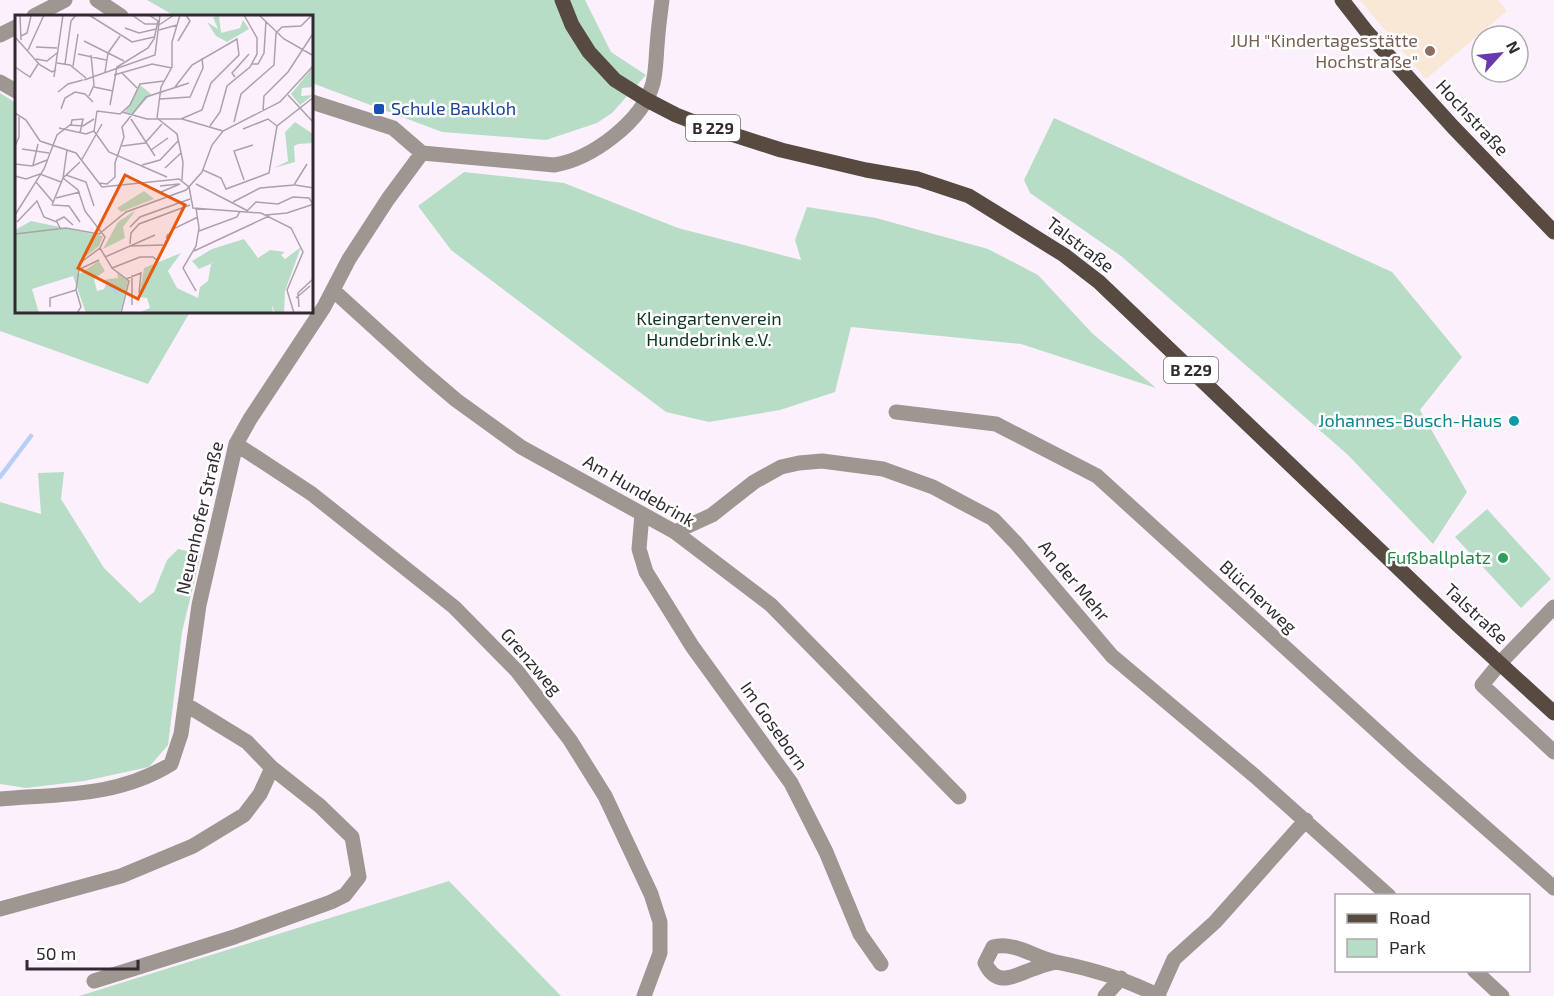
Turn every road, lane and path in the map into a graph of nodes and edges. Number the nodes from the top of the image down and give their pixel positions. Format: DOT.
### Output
graph roads {
  1 [pos="65,0"];
  2 [pos="97,0"];
  3 [pos="561,0"];
  4 [pos="662,0"];
  5 [pos="1342,0"];
  6 [pos="36,15"];
  7 [pos="120,15"];
  8 [pos="0,82"];
  9 [pos="15,90"];
  10 [pos="647,100"];
  11 [pos="314,103"];
  12 [pos="422,153"];
  13 [pos="1554,232"];
  14 [pos="334,291"];
  15 [pos="896,412"];
  16 [pos="236,444"];
  17 [pos="642,514"];
  18 [pos="675,532"];
  19 [pos="1554,607"];
  20 [pos="1500,663"];
  21 [pos="185,704"];
  22 [pos="1554,713"];
  23 [pos="1554,752"];
  24 [pos="273,768"];
  25 [pos="959,797"];
  26 [pos="0,799"];
  27 [pos="1306,820"];
  28 [pos="1554,888"];
  29 [pos="1387,894"];
  30 [pos="0,909"];
  31 [pos="1056,962"];
  32 [pos="881,964"];
  33 [pos="1476,972"];
  34 [pos="1120,978"];
  35 [pos="94,981"];
  36 [pos="644,996"];
  37 [pos="1106,996"];
  38 [pos="1159,996"];
  39 [pos="1502,996"];
  1 -- 6 [label="street"];
  2 -- 7 [label="street"];
  3 -- 10 [label="main road, Talstraße / B 229"];
  4 -- 10 [label="street"];
  5 -- 13 [label="main road, Hochstraße"];
  8 -- 9 [label="street"];
  10 -- 12 [label="street"];
  10 -- 20 [label="main road, Talstraße / B 229"];
  11 -- 12 [label="street"];
  12 -- 14 [label="street, Neuenhofer Straße"];
  14 -- 16 [label="street, Neuenhofer Straße"];
  14 -- 17 [label="street, Am Hundebrink"];
  15 -- 28 [label="street, Blücherweg"];
  16 -- 21 [label="street, Neuenhofer Straße"];
  16 -- 36 [label="street, Grenzweg"];
  17 -- 18 [label="street, Am Hundebrink"];
  17 -- 32 [label="street, Im Goseborn"];
  18 -- 25 [label="street, Am Hundebrink"];
  18 -- 27 [label="street, An der Mehr"];
  19 -- 20 [label="street"];
  20 -- 22 [label="main road, Talstraße / B 229"];
  20 -- 23 [label="street, Talstraße"];
  21 -- 24 [label="street"];
  21 -- 26 [label="street, Neuenhofer Straße"];
  24 -- 30 [label="street"];
  24 -- 35 [label="street"];
  27 -- 29 [label="street, An der Mehr"];
  27 -- 38 [label="street"];
  31 -- 34 [label="street"];
  33 -- 39 [label="street"];
  34 -- 37 [label="street"];
  34 -- 38 [label="street"];
}
